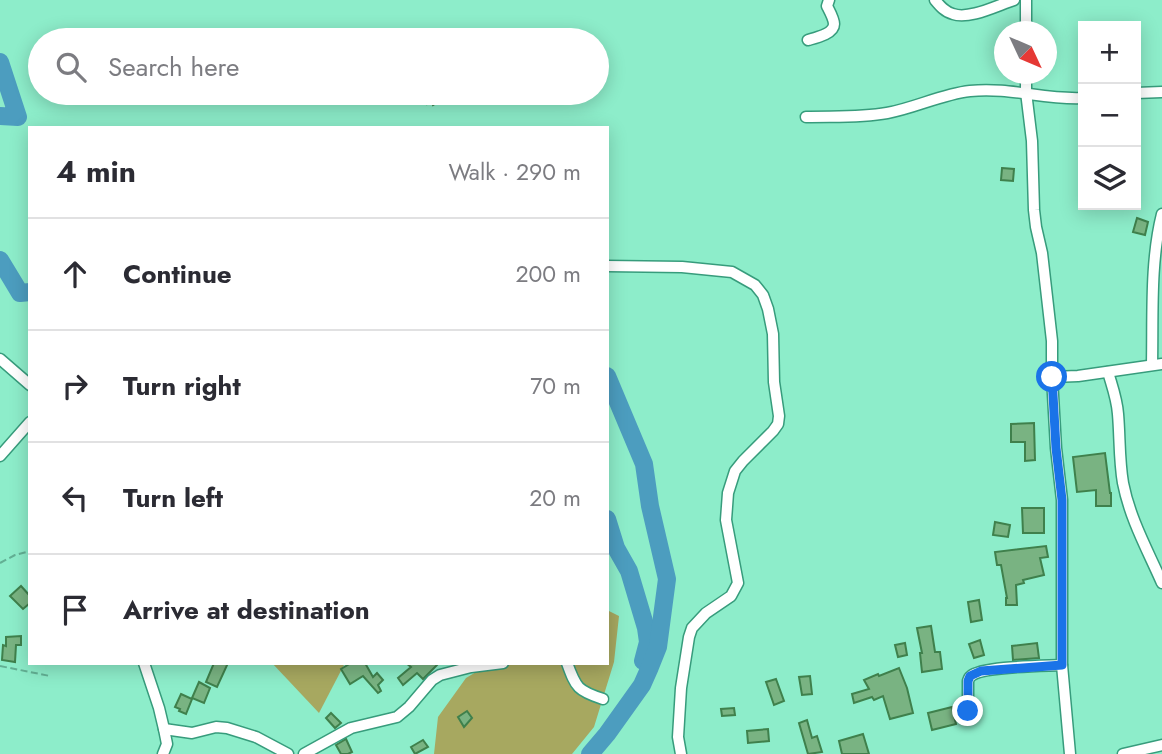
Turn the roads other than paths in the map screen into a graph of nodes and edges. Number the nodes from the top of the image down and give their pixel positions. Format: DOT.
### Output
graph roads {
  1 [pos="829,0"];
  2 [pos="935,0"];
  3 [pos="1014,0"];
  4 [pos="1026,0"];
  5 [pos="1026,21"];
  6 [pos="808,40"];
  7 [pos="1026,84"];
  8 [pos="1026,92"];
  9 [pos="1162,92"];
  10 [pos="1141,93"];
  11 [pos="1078,98"];
  12 [pos="806,117"];
  13 [pos="1162,214"];
  14 [pos="1160,228"];
  15 [pos="609,266"];
  16 [pos="0,359"];
  17 [pos="1157,364"];
  18 [pos="1108,372"];
  19 [pos="1052,377"];
  20 [pos="28,383"];
  21 [pos="28,424"];
  22 [pos="0,456"];
  23 [pos="1162,583"];
  24 [pos="145,665"];
  25 [pos="487,665"];
  26 [pos="568,665"];
  27 [pos="1062,665"];
  28 [pos="603,699"];
  29 [pos="968,711"];
  30 [pos="164,729"];
  31 [pos="1161,747"];
  32 [pos="163,754"];
  33 [pos="288,754"];
  34 [pos="304,754"];
  35 [pos="681,754"];
  36 [pos="1070,754"];
  37 [pos="1123,754"];
  1 -- 6 [label="street"];
  2 -- 3 [label="street"];
  4 -- 5 [label="street"];
  7 -- 8 [label="street"];
  8 -- 11 [label="street"];
  8 -- 12 [label="street"];
  8 -- 19 [label="street"];
  9 -- 10 [label="street"];
  13 -- 14 [label="street"];
  14 -- 17 [label="street"];
  15 -- 35 [label="street"];
  16 -- 20 [label="street"];
  17 -- 18 [label="street"];
  18 -- 19 [label="street"];
  18 -- 23 [label="street"];
  19 -- 27 [label="street"];
  21 -- 22 [label="street"];
  24 -- 30 [label="street"];
  25 -- 34 [label="street"];
  26 -- 28 [label="street"];
  27 -- 29 [label="street"];
  27 -- 36 [label="street"];
  30 -- 32 [label="street"];
  30 -- 33 [label="street"];
  31 -- 37 [label="street"];
}
